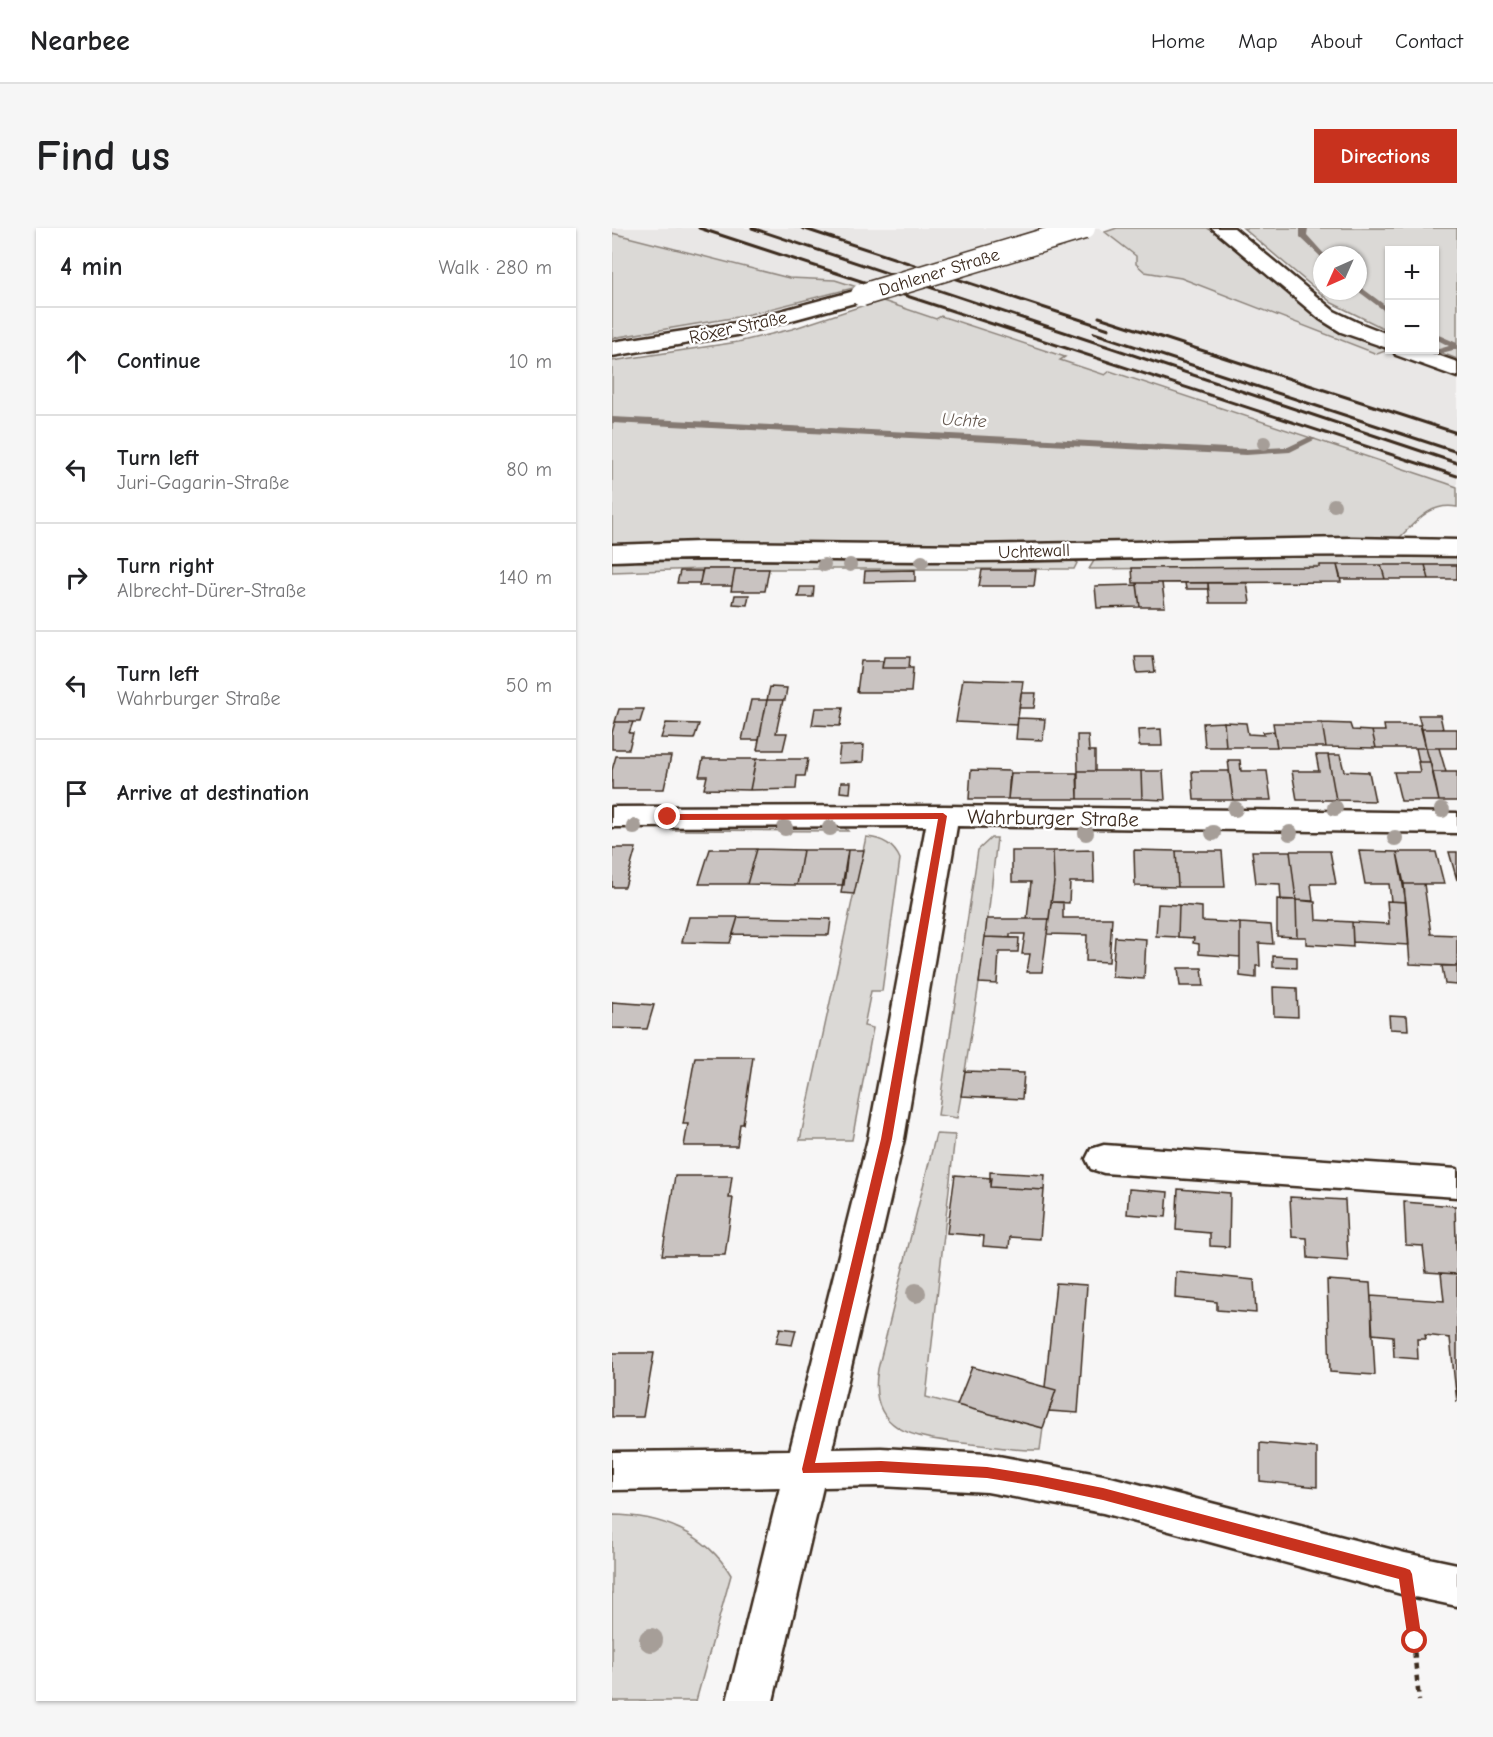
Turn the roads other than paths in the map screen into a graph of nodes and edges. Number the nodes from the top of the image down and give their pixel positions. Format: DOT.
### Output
graph roads {
  1 [pos="1084,228"];
  2 [pos="1222,228"];
  3 [pos="862,295"];
  4 [pos="1385,341"];
  5 [pos="612,349"];
  6 [pos="1415,354"];
  7 [pos="1447,367"];
  8 [pos="1457,548"];
  9 [pos="612,552"];
  10 [pos="943,816"];
  11 [pos="612,817"];
  12 [pos="1457,823"];
  13 [pos="1104,1159"];
  14 [pos="1457,1183"];
  15 [pos="808,1469"];
  16 [pos="612,1472"];
  17 [pos="1457,1585"];
  18 [pos="750,1701"];
  1 -- 3 [label="street, Dahlener Straße, bridge"];
  2 -- 4 [label="street"];
  3 -- 5 [label="street, Röxer Straße"];
  6 -- 7 [label="street"];
  8 -- 9 [label="street, Uchtewall"];
  10 -- 11 [label="street, Wahrburger Straße"];
  10 -- 12 [label="street, Wahrburger Straße"];
  10 -- 15 [label="street"];
  13 -- 14 [label="street"];
  15 -- 16 [label="street"];
  15 -- 17 [label="street"];
  15 -- 18 [label="street"];
}
